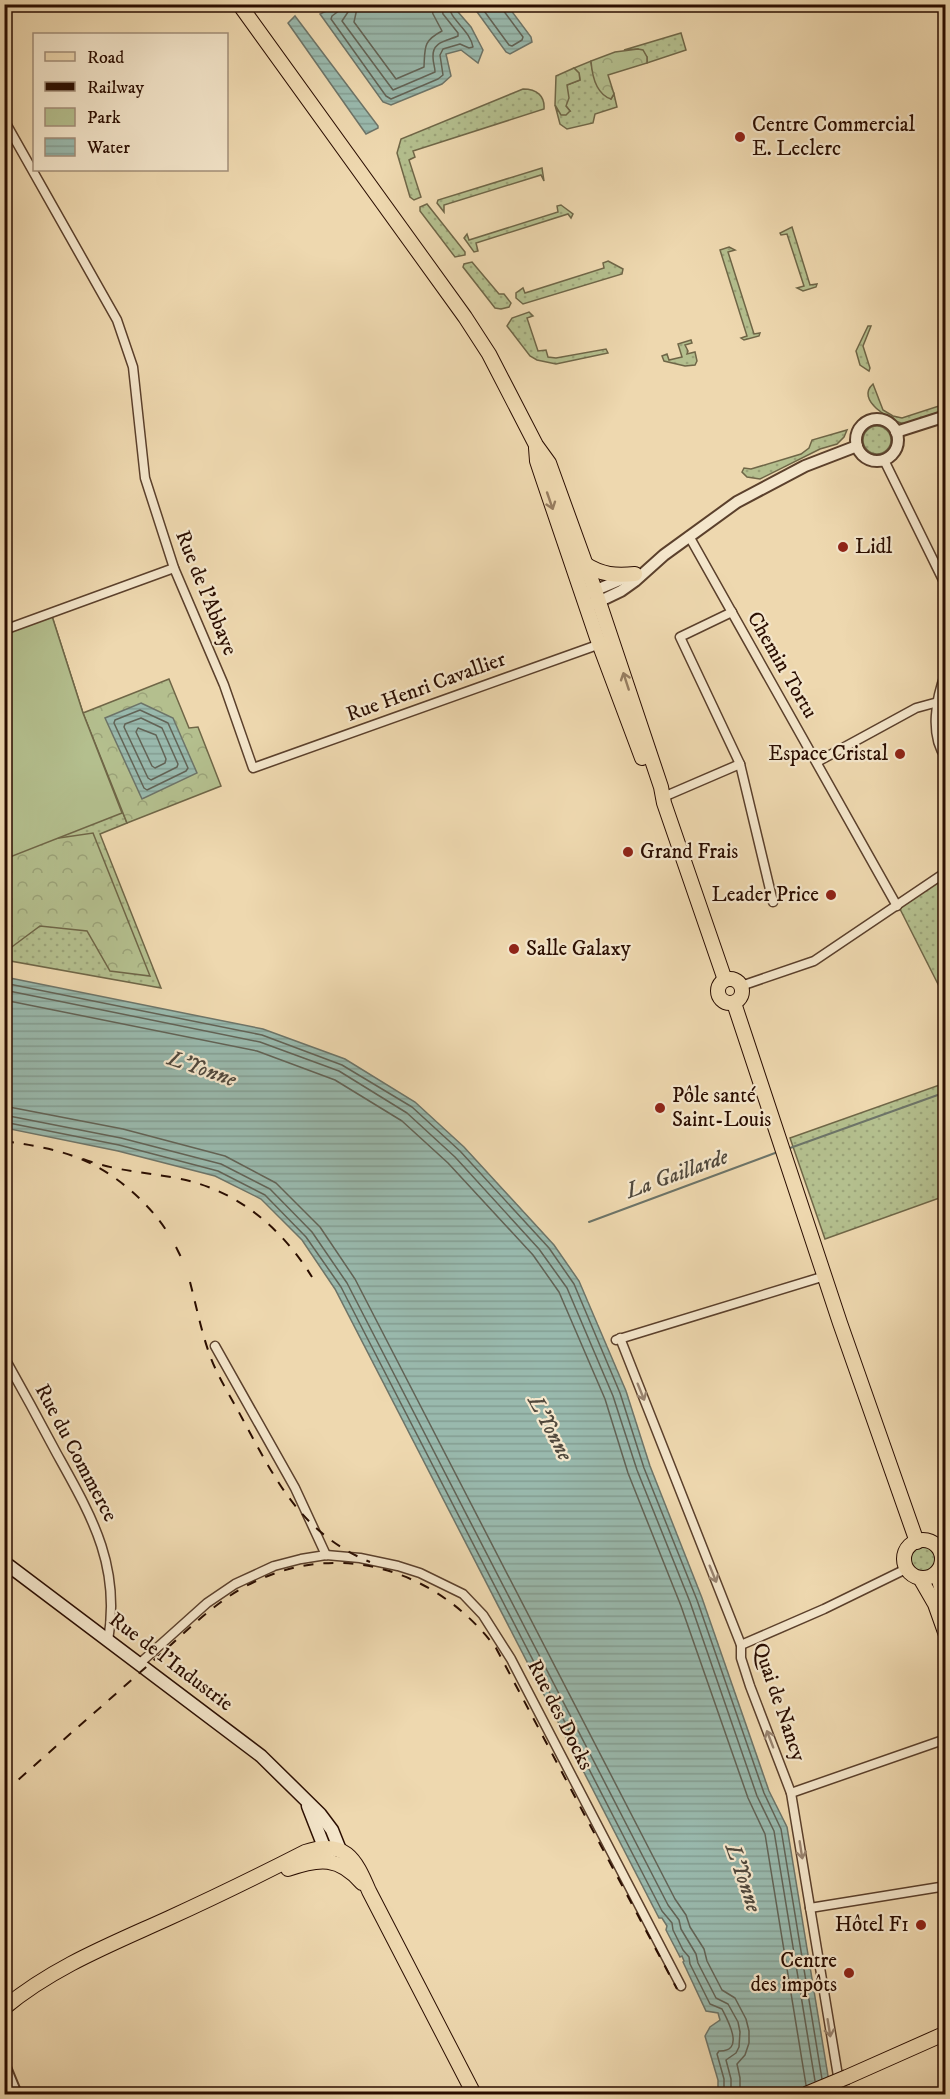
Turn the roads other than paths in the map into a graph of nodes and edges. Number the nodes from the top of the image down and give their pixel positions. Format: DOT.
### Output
graph roads {
  1 [pos="239,4"];
  2 [pos="4,120"];
  3 [pos="945,416"];
  4 [pos="896,432"];
  5 [pos="536,445"];
  6 [pos="856,446"];
  7 [pos="884,460"];
  8 [pos="689,536"];
  9 [pos="585,564"];
  10 [pos="174,568"];
  11 [pos="650,569"];
  12 [pos="635,574"];
  13 [pos="945,586"];
  14 [pos="591,598"];
  15 [pos="732,612"];
  16 [pos="4,630"];
  17 [pos="606,643"];
  18 [pos="945,672"];
  19 [pos="938,702"];
  20 [pos="945,758"];
  21 [pos="817,762"];
  22 [pos="740,764"];
  23 [pos="254,768"];
  24 [pos="662,799"];
  25 [pos="945,872"];
  26 [pos="773,902"];
  27 [pos="897,906"];
  28 [pos="725,980"];
  29 [pos="741,986"];
  30 [pos="734,1003"];
  31 [pos="825,1276"];
  32 [pos="215,1346"];
  33 [pos="4,1357"];
  34 [pos="917,1542"];
  35 [pos="326,1556"];
  36 [pos="4,1562"];
  37 [pos="906,1569"];
  38 [pos="937,1573"];
  39 [pos="920,1578"];
  40 [pos="945,1606"];
  41 [pos="945,1635"];
  42 [pos="108,1641"];
  43 [pos="741,1645"];
  44 [pos="139,1664"];
  45 [pos="945,1738"];
  46 [pos="791,1793"];
  47 [pos="307,1803"];
  48 [pos="317,1825"];
  49 [pos="333,1849"];
  50 [pos="305,1852"];
  51 [pos="945,1890"];
  52 [pos="211,1899"];
  53 [pos="810,1908"];
  54 [pos="681,1986"];
  55 [pos="6,2007"];
  56 [pos="945,2033"];
  57 [pos="4,2064"];
  58 [pos="16,2094"];
  59 [pos="474,2094"];
  60 [pos="806,2094"];
  61 [pos="841,2094"];
  1 -- 5 [label="main road"];
  2 -- 10 [label="street, Rue de l'Abbaye"];
  3 -- 4 [label="street"];
  4 -- 6 [label="street"];
  4 -- 7 [label="street"];
  5 -- 9 [label="main road"];
  5 -- 14 [label="main road, one-way"];
  6 -- 7 [label="street"];
  6 -- 8 [label="street"];
  7 -- 13 [label="street"];
  8 -- 11 [label="street"];
  8 -- 15 [label="street, Chemin Tortu"];
  9 -- 12 [label="main road"];
  9 -- 14 [label="main road"];
  10 -- 16 [label="street"];
  10 -- 23 [label="street, Rue de l'Abbaye"];
  11 -- 12 [label="street"];
  11 -- 14 [label="street"];
  12 -- 14 [label="street"];
  14 -- 17 [label="main road"];
  15 -- 21 [label="street, Chemin Tortu"];
  15 -- 22 [label="street"];
  17 -- 23 [label="street, Rue Henri Cavallier"];
  17 -- 24 [label="main road"];
  18 -- 19 [label="street"];
  19 -- 20 [label="street"];
  19 -- 21 [label="street"];
  21 -- 27 [label="street, Chemin Tortu"];
  22 -- 24 [label="street"];
  22 -- 26 [label="street"];
  24 -- 28 [label="main road"];
  25 -- 27 [label="street"];
  27 -- 29 [label="street"];
  28 -- 29 [label="main road"];
  28 -- 30 [label="main road"];
  29 -- 30 [label="main road"];
  30 -- 31 [label="main road"];
  31 -- 34 [label="main road"];
  31 -- 43 [label="street, Quai de Nancy, one-way"];
  32 -- 35 [label="street"];
  33 -- 42 [label="street, Rue du Commerce"];
  34 -- 37 [label="main road"];
  34 -- 38 [label="main road"];
  35 -- 44 [label="street, Rue des Docks"];
  35 -- 54 [label="street, Rue des Docks"];
  36 -- 42 [label="main road, Rue de l'Industrie"];
  37 -- 39 [label="main road"];
  37 -- 43 [label="street"];
  38 -- 39 [label="main road"];
  38 -- 40 [label="main road"];
  39 -- 41 [label="main road"];
  42 -- 44 [label="main road, Rue de l'Industrie"];
  46 -- 43 [label="street, Quai de Nancy, one-way"];
  44 -- 47 [label="main road, Rue de l'Industrie"];
  45 -- 46 [label="street"];
  46 -- 53 [label="street, Quai de Nancy, one-way"];
  47 -- 48 [label="main road"];
  47 -- 49 [label="main road, Rue de l'Industrie"];
  48 -- 49 [label="main road"];
  48 -- 50 [label="main road"];
  49 -- 50 [label="main road"];
  49 -- 52 [label="main road"];
  49 -- 59 [label="main road"];
  50 -- 52 [label="main road"];
  51 -- 53 [label="street"];
  52 -- 55 [label="main road"];
  53 -- 61 [label="street, Quai de Nancy, one-way"];
  56 -- 60 [label="main road, bridge"];
  57 -- 58 [label="street"];
}
